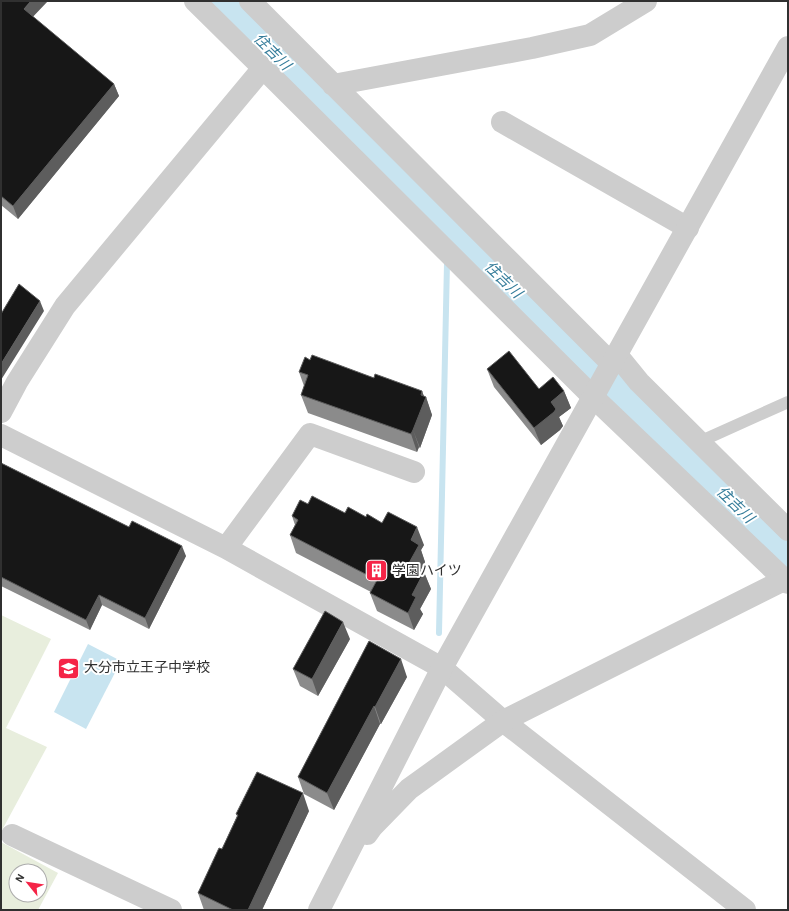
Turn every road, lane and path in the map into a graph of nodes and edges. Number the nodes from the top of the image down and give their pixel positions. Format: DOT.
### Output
graph roads {
  1 [pos="194,1"];
  2 [pos="250,1"];
  3 [pos="646,1"];
  4 [pos="788,48"];
  5 [pos="263,68"];
  6 [pos="333,86"];
  7 [pos="502,122"];
  8 [pos="688,228"];
  9 [pos="614,359"];
  10 [pos="593,397"];
  11 [pos="788,402"];
  12 [pos="1,412"];
  13 [pos="1,435"];
  14 [pos="699,442"];
  15 [pos="414,472"];
  16 [pos="788,530"];
  17 [pos="226,548"];
  18 [pos="787,580"];
  19 [pos="442,668"];
  20 [pos="503,720"];
  21 [pos="12,835"];
  22 [pos="319,909"];
  23 [pos="171,910"];
  24 [pos="744,910"];
  1 -- 5 [label="street"];
  2 -- 6 [label="street"];
  3 -- 6 [label="street"];
  4 -- 8 [label="street"];
  5 -- 10 [label="street"];
  5 -- 12 [label="street"];
  6 -- 9 [label="street"];
  7 -- 8 [label="street"];
  8 -- 9 [label="street"];
  9 -- 10 [label="street"];
  9 -- 14 [label="street"];
  10 -- 18 [label="street"];
  10 -- 19 [label="street"];
  11 -- 14 [label="lane"];
  13 -- 17 [label="street"];
  14 -- 16 [label="street"];
  15 -- 17 [label="street"];
  17 -- 19 [label="street"];
  18 -- 20 [label="street"];
  19 -- 20 [label="street"];
  19 -- 22 [label="street"];
  20 -- 22 [label="street"];
  20 -- 24 [label="street"];
  21 -- 23 [label="street"];
}
